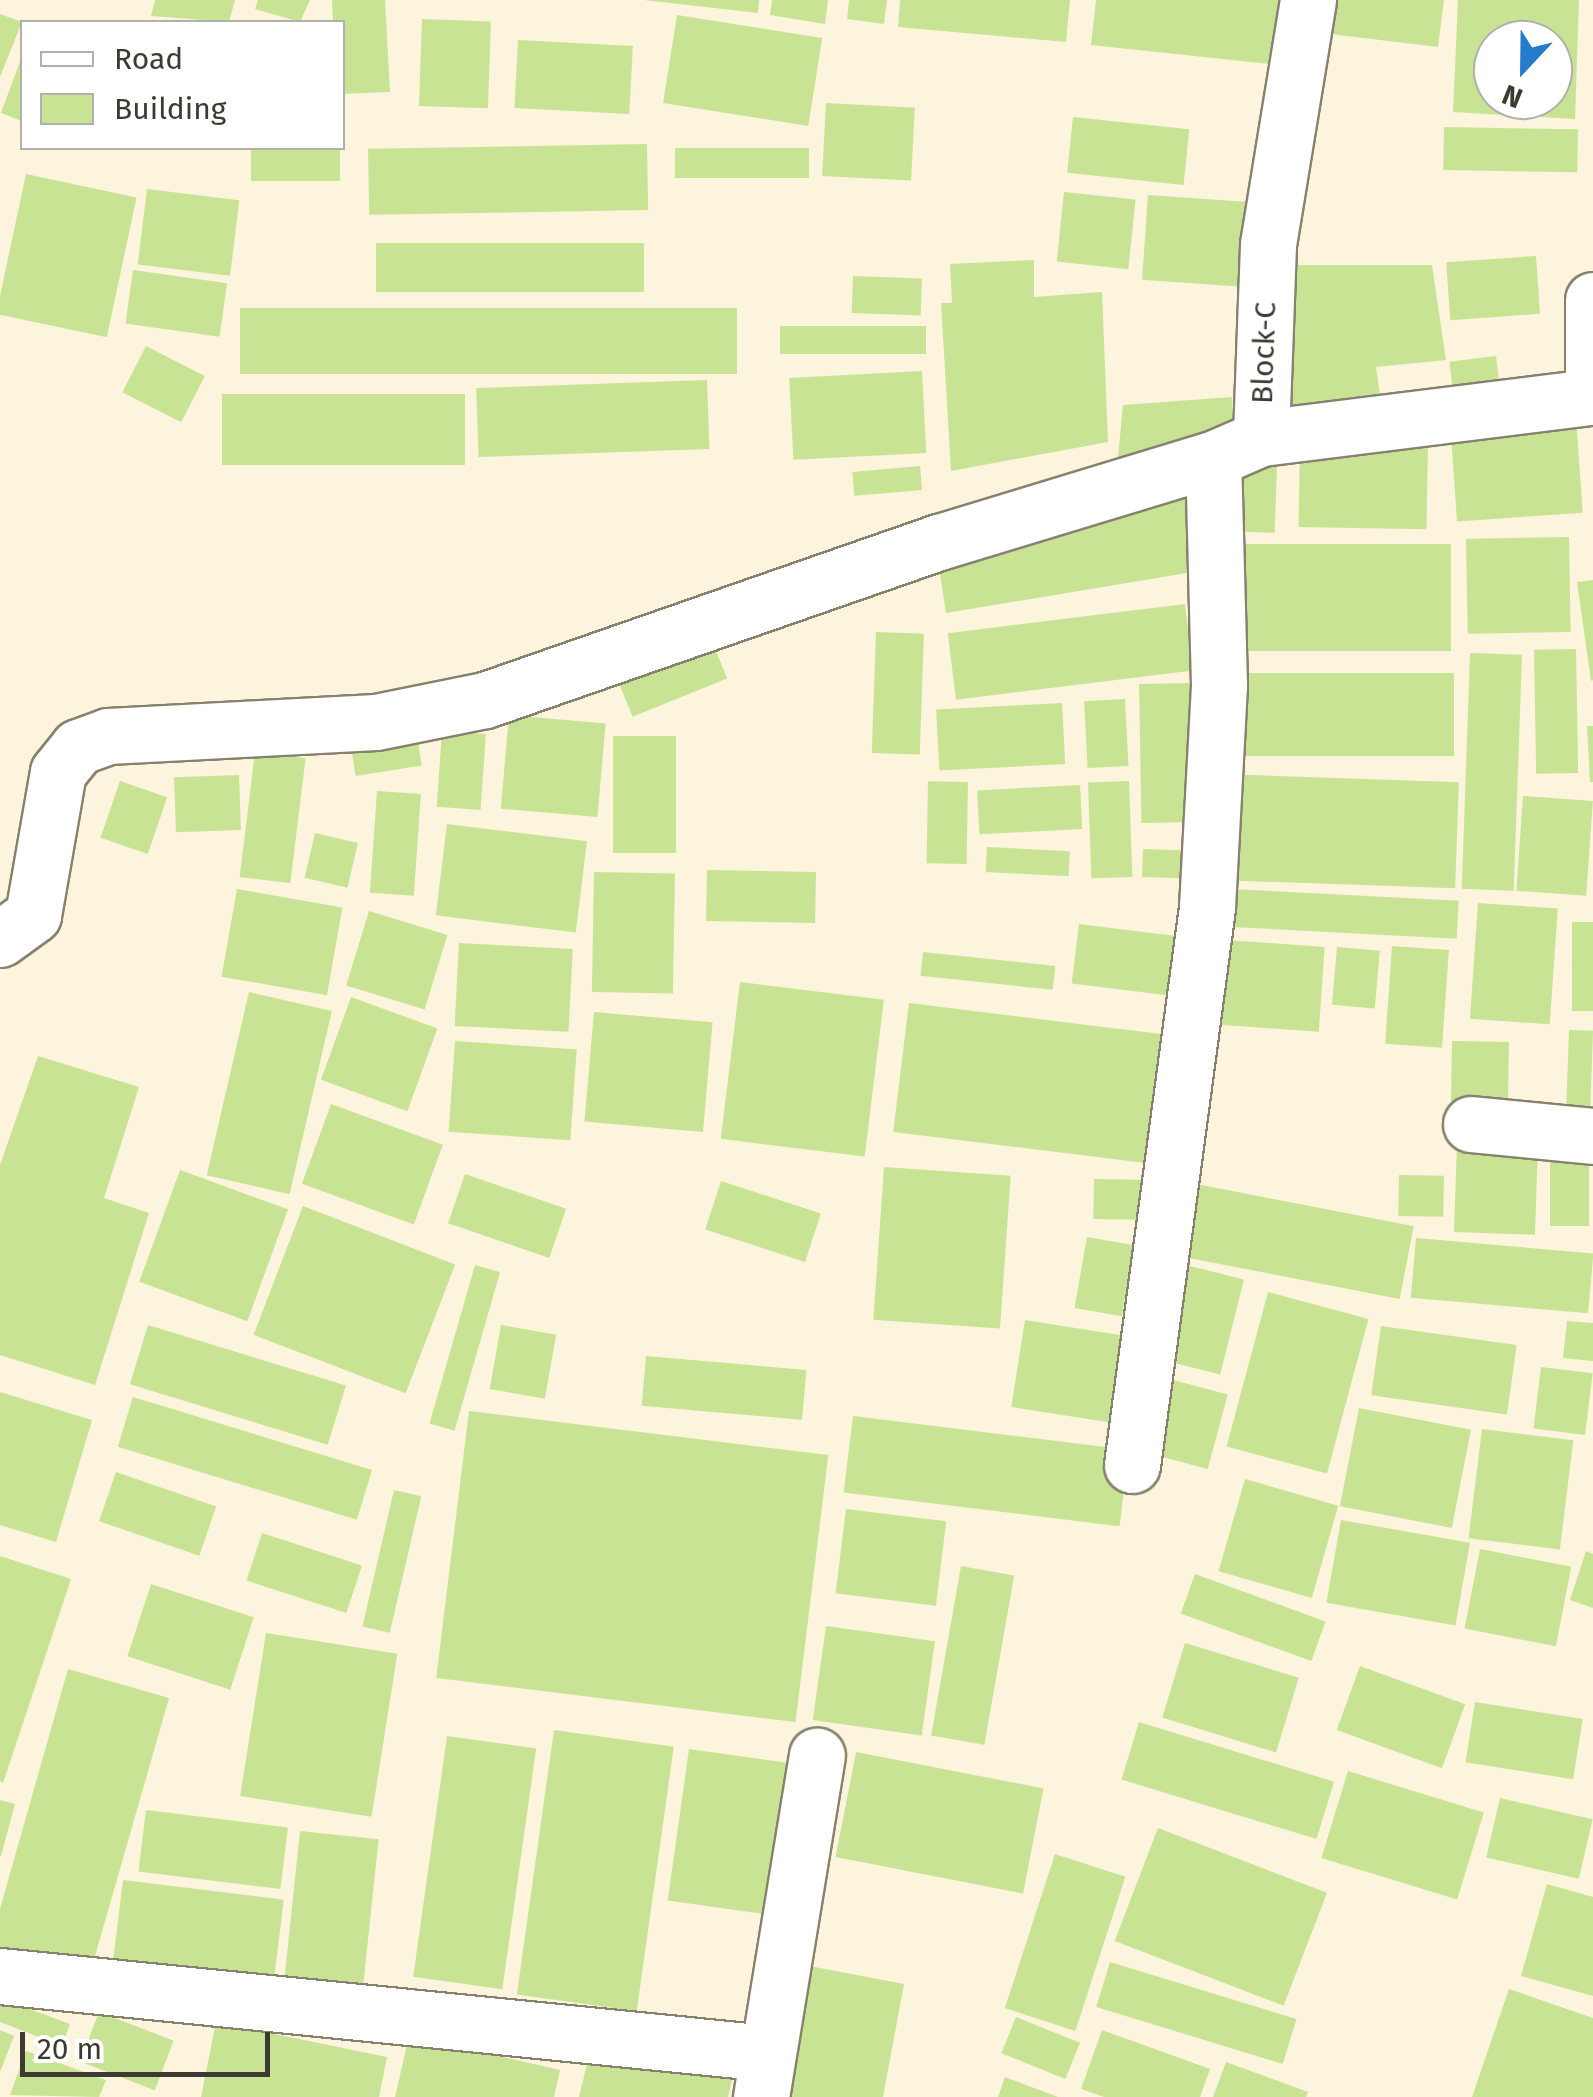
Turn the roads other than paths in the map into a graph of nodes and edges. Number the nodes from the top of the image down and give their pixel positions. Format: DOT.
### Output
graph roads {
  1 [pos="1308,0"];
  2 [pos="1593,300"];
  3 [pos="1591,396"];
  4 [pos="1237,448"];
  5 [pos="0,939"];
  6 [pos="1471,1124"];
  7 [pos="1593,1136"];
  8 [pos="1132,1465"];
  9 [pos="817,1756"];
  10 [pos="0,1976"];
  11 [pos="764,2075"];
  1 -- 4 [label="street, Block-C"];
  2 -- 3 [label="street"];
  3 -- 4 [label="street, Block-C"];
  4 -- 5 [label="street"];
  4 -- 8 [label="street"];
  6 -- 7 [label="street"];
  9 -- 11 [label="street"];
  10 -- 11 [label="street"];
}
